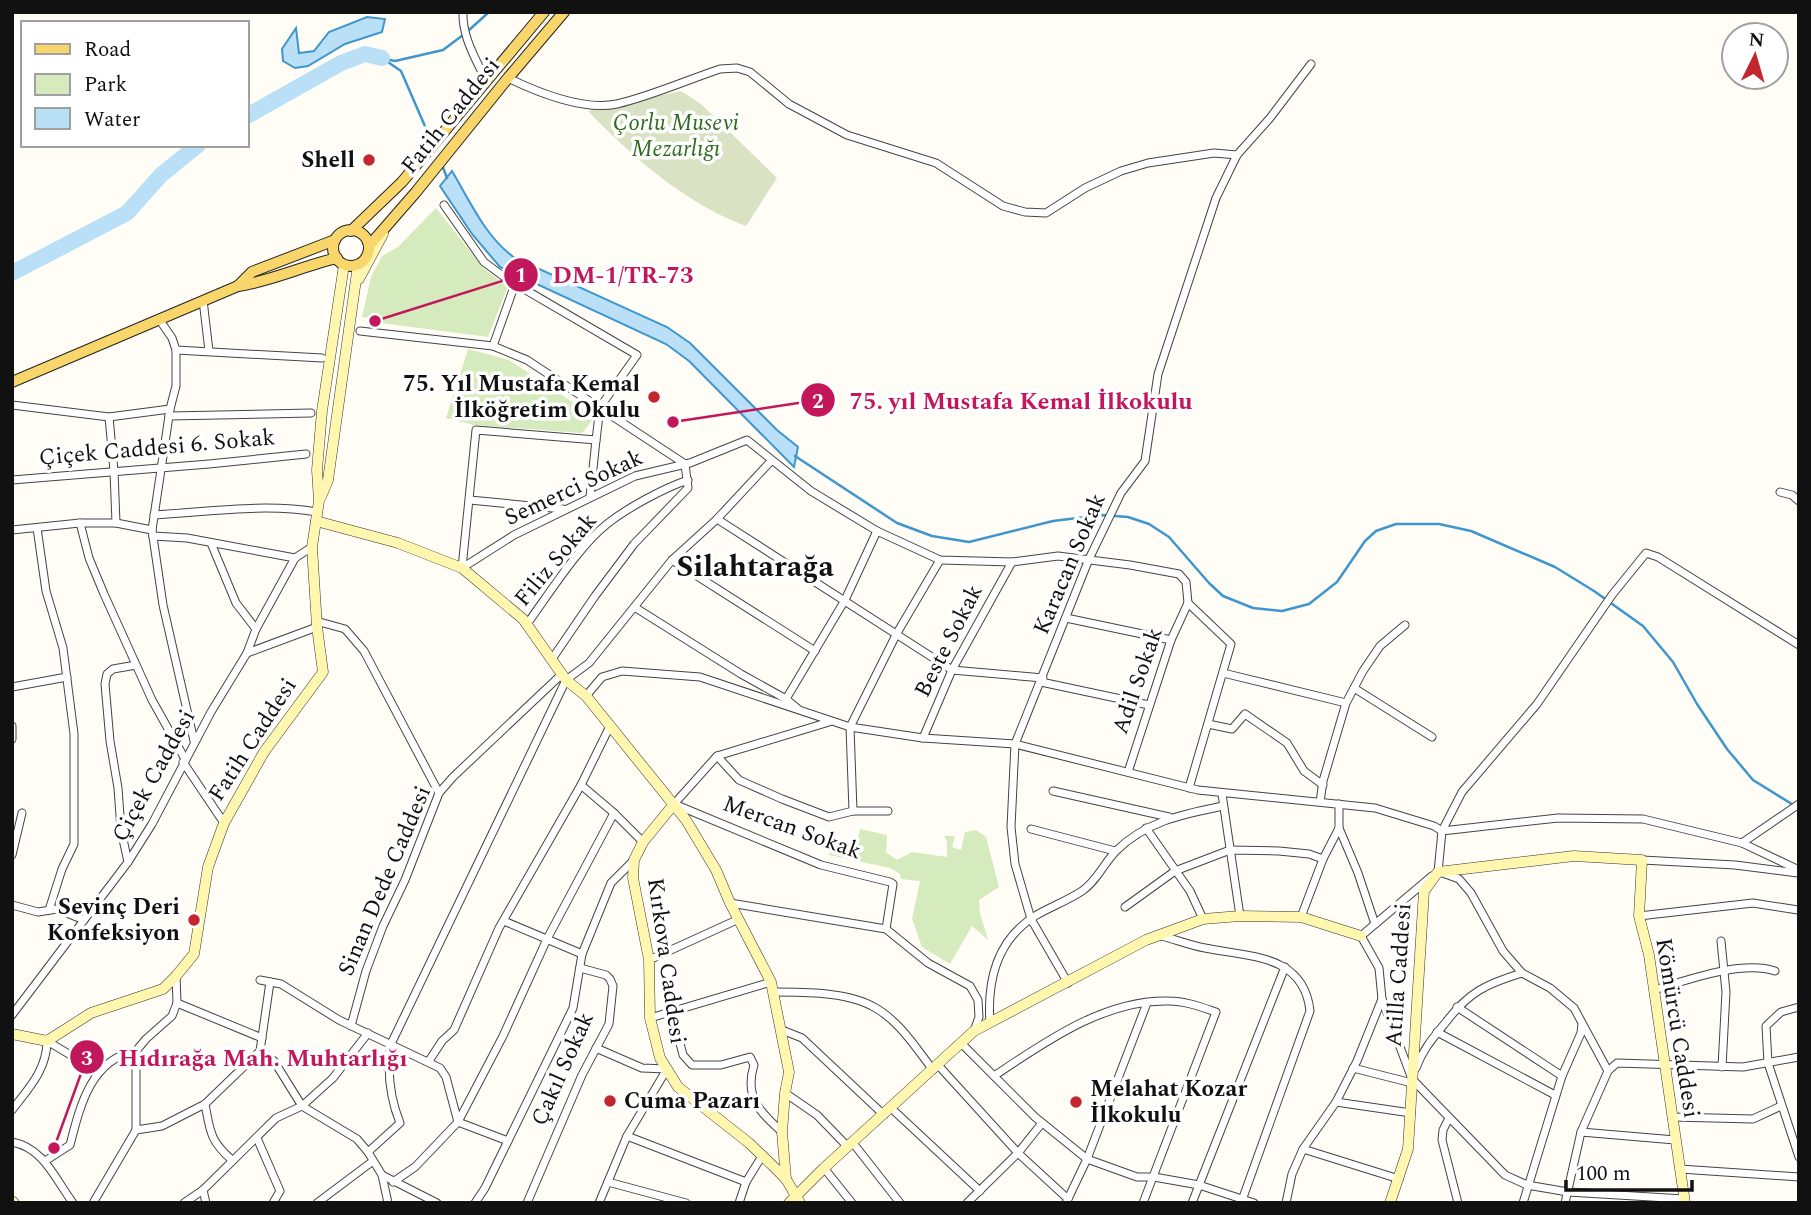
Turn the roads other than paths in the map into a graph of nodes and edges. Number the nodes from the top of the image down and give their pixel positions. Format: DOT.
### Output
graph roads {
  1 [pos="463,12"];
  2 [pos="544,12"];
  3 [pos="564,12"];
  4 [pos="1311,64"];
  5 [pos="508,78"];
  6 [pos="486,81"];
  7 [pos="1237,155"];
  8 [pos="444,205"];
  9 [pos="351,230"];
  10 [pos="385,230"];
  11 [pos="335,240"];
  12 [pos="369,246"];
  13 [pos="340,262"];
  14 [pos="358,265"];
  15 [pos="515,284"];
  16 [pos="355,285"];
  17 [pos="238,286"];
  18 [pos="203,300"];
  19 [pos="159,319"];
  20 [pos="360,331"];
  21 [pos="493,346"];
  22 [pos="176,350"];
  23 [pos="209,351"];
  24 [pos="322,358"];
  25 [pos="12,382"];
  26 [pos="12,405"];
  27 [pos="600,407"];
  28 [pos="169,413"];
  29 [pos="311,413"];
  30 [pos="109,417"];
  31 [pos="596,440"];
  32 [pos="306,454"];
  33 [pos="771,461"];
  34 [pos="685,464"];
  35 [pos="162,468"];
  36 [pos="114,471"];
  37 [pos="12,480"];
  38 [pos="688,480"];
  39 [pos="1780,492"];
  40 [pos="590,497"];
  41 [pos="319,500"];
  42 [pos="470,500"];
  43 [pos="1799,501"];
  44 [pos="565,510"];
  45 [pos="154,515"];
  46 [pos="317,517"];
  47 [pos="717,519"];
  48 [pos="80,523"];
  49 [pos="116,523"];
  50 [pos="37,528"];
  51 [pos="12,530"];
  52 [pos="877,531"];
  53 [pos="152,533"];
  54 [pos="211,543"];
  55 [pos="312,547"];
  56 [pos="295,558"];
  57 [pos="1089,559"];
  58 [pos="672,560"];
  59 [pos="940,560"];
  60 [pos="1012,562"];
  61 [pos="462,568"];
  62 [pos="845,600"];
  63 [pos="1188,603"];
  64 [pos="636,608"];
  65 [pos="1066,618"];
  66 [pos="316,624"];
  67 [pos="527,624"];
  68 [pos="1405,625"];
  69 [pos="256,629"];
  70 [pos="897,633"];
  71 [pos="1171,640"];
  72 [pos="1799,645"];
  73 [pos="815,651"];
  74 [pos="247,653"];
  75 [pos="552,659"];
  76 [pos="136,664"];
  77 [pos="952,670"];
  78 [pos="1223,673"];
  79 [pos="67,677"];
  80 [pos="564,677"];
  81 [pos="1042,680"];
  82 [pos="12,687"];
  83 [pos="1354,688"];
  84 [pos="586,696"];
  85 [pos="786,699"];
  86 [pos="1346,703"];
  87 [pos="1149,705"];
  88 [pos="802,712"];
  89 [pos="830,721"];
  90 [pos="1208,724"];
  91 [pos="12,726"];
  92 [pos="610,726"];
  93 [pos="850,727"];
  94 [pos="1432,737"];
  95 [pos="923,738"];
  96 [pos="12,739"];
  97 [pos="194,742"];
  98 [pos="1016,744"];
  99 [pos="718,756"];
  100 [pos="184,761"];
  101 [pos="1128,772"];
  102 [pos="581,785"];
  103 [pos="1323,785"];
  104 [pos="1189,788"];
  105 [pos="1053,791"];
  106 [pos="439,793"];
  107 [pos="1222,793"];
  108 [pos="1320,802"];
  109 [pos="674,804"];
  110 [pos="1339,804"];
  111 [pos="1799,804"];
  112 [pos="1223,806"];
  113 [pos="852,811"];
  114 [pos="887,811"];
  115 [pos="22,813"];
  116 [pos="614,813"];
  117 [pos="1169,818"];
  118 [pos="224,822"];
  119 [pos="1146,828"];
  120 [pos="1339,828"];
  121 [pos="1031,829"];
  122 [pos="1442,831"];
  123 [pos="643,842"];
  124 [pos="1742,843"];
  125 [pos="1230,850"];
  126 [pos="1115,851"];
  127 [pos="12,855"];
  128 [pos="1323,859"];
  129 [pos="634,860"];
  130 [pos="1642,860"];
  131 [pos="128,862"];
  132 [pos="1175,871"];
  133 [pos="1437,872"];
  134 [pos="1799,872"];
  135 [pos="730,903"];
  136 [pos="12,905"];
  137 [pos="1125,907"];
  138 [pos="49,910"];
  139 [pos="1798,910"];
  140 [pos="1240,916"];
  141 [pos="1639,916"];
  142 [pos="1301,917"];
  143 [pos="739,919"];
  144 [pos="1031,919"];
  145 [pos="1203,919"];
  146 [pos="84,920"];
  147 [pos="504,921"];
  148 [pos="1375,924"];
  149 [pos="886,929"];
  150 [pos="1158,935"];
  151 [pos="1360,936"];
  152 [pos="547,939"];
  153 [pos="1721,942"];
  154 [pos="582,954"];
  155 [pos="649,960"];
  156 [pos="1285,967"];
  157 [pos="580,968"];
  158 [pos="1775,971"];
  159 [pos="1723,972"];
  160 [pos="1522,973"];
  161 [pos="176,976"];
  162 [pos="260,979"];
  163 [pos="270,982"];
  164 [pos="1068,983"];
  165 [pos="773,987"];
  166 [pos="1654,990"];
  167 [pos="1382,999"];
  168 [pos="177,1003"];
  169 [pos="1147,1003"];
  170 [pos="1457,1007"];
  171 [pos="1799,1007"];
  172 [pos="672,1012"];
  173 [pos="12,1015"];
  174 [pos="650,1018"];
  175 [pos="990,1023"];
  176 [pos="1582,1024"];
  177 [pos="351,1026"];
  178 [pos="782,1030"];
  179 [pos="974,1031"];
  180 [pos="1437,1032"];
  181 [pos="368,1033"];
  182 [pos="12,1034"];
  183 [pos="262,1038"];
  184 [pos="47,1041"];
  185 [pos="391,1044"];
  186 [pos="961,1044"];
  187 [pos="596,1048"];
  188 [pos="136,1051"];
  189 [pos="260,1051"];
  190 [pos="1799,1057"];
  191 [pos="429,1061"];
  192 [pos="1768,1063"];
  193 [pos="1663,1064"];
  194 [pos="1722,1066"];
  195 [pos="935,1068"];
  196 [pos="1353,1068"];
  197 [pos="667,1069"];
  198 [pos="1608,1071"];
  199 [pos="99,1072"];
  200 [pos="994,1076"];
  201 [pos="1562,1076"];
  202 [pos="1412,1081"];
  203 [pos="785,1093"];
  204 [pos="1555,1095"];
  205 [pos="1336,1102"];
  206 [pos="205,1104"];
  207 [pos="302,1106"];
  208 [pos="1781,1106"];
  209 [pos="12,1110"];
  210 [pos="888,1112"];
  211 [pos="1411,1113"];
  212 [pos="1672,1117"];
  213 [pos="1449,1118"];
  214 [pos="458,1122"];
  215 [pos="1042,1123"];
  216 [pos="136,1130"];
  217 [pos="782,1132"];
  218 [pos="1581,1132"];
  219 [pos="627,1136"];
  220 [pos="257,1138"];
  221 [pos="1675,1140"];
  222 [pos="508,1141"];
  223 [pos="12,1142"];
  224 [pos="851,1145"];
  225 [pos="1303,1149"];
  226 [pos="368,1152"];
  227 [pos="1018,1153"];
  228 [pos="762,1156"];
  229 [pos="1799,1157"];
  230 [pos="1087,1159"];
  231 [pos="232,1160"];
  232 [pos="45,1161"];
  233 [pos="373,1161"];
  234 [pos="824,1168"];
  235 [pos="1680,1169"];
  236 [pos="382,1175"];
  237 [pos="1154,1177"];
  238 [pos="1799,1177"];
  239 [pos="786,1179"];
  240 [pos="1399,1179"];
  241 [pos="393,1182"];
  242 [pos="608,1182"];
  243 [pos="746,1182"];
  244 [pos="1199,1185"];
  245 [pos="1527,1185"];
  246 [pos="203,1190"];
  247 [pos="979,1191"];
  248 [pos="1568,1192"];
  249 [pos="795,1201"];
  250 [pos="1067,1201"];
  251 [pos="1242,1201"];
  252 [pos="1684,1201"];
  253 [pos="72,1202"];
  254 [pos="93,1203"];
  255 [pos="184,1203"];
  256 [pos="206,1203"];
  257 [pos="273,1203"];
  258 [pos="317,1203"];
  259 [pos="389,1203"];
  260 [pos="437,1203"];
  261 [pos="475,1203"];
  262 [pos="527,1203"];
  263 [pos="598,1203"];
  264 [pos="686,1203"];
  265 [pos="739,1203"];
  266 [pos="852,1203"];
  267 [pos="900,1203"];
  268 [pos="967,1203"];
  269 [pos="1143,1203"];
  270 [pos="1192,1203"];
  271 [pos="1254,1203"];
  272 [pos="1286,1203"];
  273 [pos="1390,1203"];
  274 [pos="1458,1203"];
  275 [pos="1523,1203"];
  276 [pos="1565,1203"];
  1 -- 6 [label="street"];
  2 -- 6 [label="main road, Fatih Caddesi"];
  3 -- 5 [label="main road, Fatih Caddesi"];
  4 -- 7 [label="street, Karacan Sokak"];
  5 -- 7 [label="street"];
  5 -- 10 [label="main road, Fatih Caddesi"];
  6 -- 9 [label="main road, Fatih Caddesi"];
  7 -- 57 [label="street, Karacan Sokak"];
  8 -- 15 [label="street"];
  9 -- 11 [label="main road"];
  9 -- 12 [label="main road"];
  10 -- 12 [label="main road, Fatih Caddesi"];
  10 -- 16 [label="main road"];
  11 -- 13 [label="main road"];
  11 -- 17 [label="main road"];
  12 -- 14 [label="main road"];
  13 -- 14 [label="main road"];
  13 -- 17 [label="main road"];
  13 -- 41 [label="main road, Fatih Caddesi"];
  14 -- 16 [label="main road, Fatih Caddesi"];
  15 -- 21 [label="street"];
  15 -- 27 [label="street"];
  16 -- 41 [label="main road, Fatih Caddesi"];
  17 -- 18 [label="main road"];
  18 -- 19 [label="main road"];
  18 -- 23 [label="street"];
  19 -- 22 [label="street"];
  19 -- 25 [label="main road"];
  20 -- 21 [label="street"];
  21 -- 27 [label="street"];
  22 -- 23 [label="street"];
  22 -- 28 [label="street"];
  23 -- 24 [label="street"];
  26 -- 30 [label="street"];
  27 -- 31 [label="street"];
  27 -- 34 [label="street"];
  28 -- 29 [label="street"];
  28 -- 30 [label="street"];
  28 -- 35 [label="street"];
  30 -- 36 [label="street"];
  31 -- 40 [label="street"];
  31 -- 42 [label="street"];
  32 -- 35 [label="street, Çiçek Caddesi 6. Sokak"];
  33 -- 34 [label="street, Semerci Sokak"];
  33 -- 47 [label="street, Sinan Dede Caddesi"];
  33 -- 52 [label="street"];
  34 -- 38 [label="street"];
  34 -- 40 [label="street, Semerci Sokak"];
  35 -- 36 [label="street, Çiçek Caddesi 6. Sokak"];
  35 -- 45 [label="street"];
  36 -- 37 [label="street, Çiçek Caddesi 6. Sokak"];
  36 -- 49 [label="street"];
  38 -- 67 [label="street, Filiz Sokak"];
  38 -- 75 [label="street"];
  39 -- 43 [label="street"];
  40 -- 44 [label="street, Semerci Sokak"];
  41 -- 46 [label="main road, Fatih Caddesi"];
  42 -- 44 [label="street"];
  42 -- 61 [label="street"];
  44 -- 61 [label="street, Semerci Sokak"];
  45 -- 46 [label="street"];
  45 -- 53 [label="street"];
  46 -- 55 [label="main road, Fatih Caddesi"];
  46 -- 61 [label="main road"];
  47 -- 58 [label="street, Sinan Dede Caddesi"];
  47 -- 62 [label="street"];
  48 -- 49 [label="street"];
  48 -- 50 [label="street"];
  48 -- 76 [label="street"];
  49 -- 53 [label="street"];
  50 -- 51 [label="street"];
  50 -- 79 [label="street"];
  52 -- 59 [label="street"];
  52 -- 62 [label="street"];
  53 -- 54 [label="street"];
  53 -- 97 [label="street"];
  54 -- 56 [label="street"];
  54 -- 69 [label="street"];
  55 -- 56 [label="street, Çiçek Caddesi"];
  55 -- 66 [label="main road, Fatih Caddesi"];
  56 -- 69 [label="street, Çiçek Caddesi"];
  57 -- 60 [label="street"];
  57 -- 63 [label="street"];
  57 -- 65 [label="street, Karacan Sokak"];
  58 -- 64 [label="street, Sinan Dede Caddesi"];
  58 -- 73 [label="street"];
  59 -- 60 [label="street"];
  59 -- 70 [label="street"];
  60 -- 77 [label="street, Beste Sokak"];
  61 -- 67 [label="main road"];
  62 -- 70 [label="street"];
  62 -- 73 [label="street"];
  63 -- 71 [label="street, Adil Sokak"];
  63 -- 78 [label="street"];
  64 -- 80 [label="street, Sinan Dede Caddesi"];
  64 -- 85 [label="street"];
  65 -- 71 [label="street"];
  65 -- 81 [label="street, Karacan Sokak"];
  66 -- 74 [label="street"];
  66 -- 106 [label="street"];
  66 -- 118 [label="main road, Fatih Caddesi"];
  67 -- 75 [label="main road"];
  68 -- 83 [label="street"];
  69 -- 74 [label="street, Çiçek Caddesi"];
  70 -- 77 [label="street"];
  70 -- 93 [label="street"];
  71 -- 87 [label="street, Adil Sokak"];
  72 -- 122 [label="street"];
  73 -- 85 [label="street"];
  74 -- 97 [label="street, Çiçek Caddesi"];
  75 -- 80 [label="main road"];
  76 -- 100 [label="street"];
  76 -- 131 [label="street"];
  77 -- 81 [label="street"];
  77 -- 95 [label="street, Beste Sokak"];
  78 -- 86 [label="street"];
  78 -- 90 [label="street"];
  79 -- 82 [label="street"];
  79 -- 138 [label="street"];
  80 -- 84 [label="main road"];
  80 -- 106 [label="street, Sinan Dede Caddesi"];
  80 -- 185 [label="street"];
  81 -- 87 [label="street"];
  81 -- 98 [label="street, Karacan Sokak"];
  83 -- 86 [label="street"];
  83 -- 94 [label="street"];
  84 -- 88 [label="street"];
  84 -- 92 [label="main road"];
  85 -- 88 [label="street"];
  86 -- 103 [label="street"];
  87 -- 101 [label="street, Adil Sokak"];
  88 -- 89 [label="street"];
  89 -- 93 [label="street"];
  89 -- 99 [label="street"];
  90 -- 103 [label="street"];
  90 -- 104 [label="street"];
  91 -- 96 [label="street"];
  92 -- 102 [label="street"];
  92 -- 109 [label="main road"];
  93 -- 95 [label="street"];
  93 -- 113 [label="street"];
  95 -- 98 [label="street"];
  97 -- 100 [label="street, Çiçek Caddesi"];
  98 -- 101 [label="street"];
  98 -- 144 [label="street, Karacan Sokak"];
  99 -- 109 [label="street"];
  99 -- 113 [label="street"];
  100 -- 118 [label="street"];
  100 -- 131 [label="street, Çiçek Caddesi"];
  101 -- 104 [label="street"];
  102 -- 116 [label="street"];
  102 -- 147 [label="street"];
  103 -- 108 [label="street"];
  104 -- 107 [label="street"];
  105 -- 117 [label="street"];
  106 -- 177 [label="street, Sinan Dede Caddesi"];
  107 -- 108 [label="street"];
  107 -- 112 [label="street"];
  108 -- 110 [label="street"];
  109 -- 123 [label="main road, Kırkova Caddesi"];
  109 -- 135 [label="main road"];
  109 -- 149 [label="street, Mercan Sokak"];
  110 -- 120 [label="street"];
  110 -- 122 [label="street"];
  111 -- 124 [label="street"];
  112 -- 117 [label="street"];
  112 -- 125 [label="street"];
  113 -- 114 [label="street"];
  115 -- 127 [label="street"];
  116 -- 123 [label="street"];
  116 -- 152 [label="street"];
  117 -- 119 [label="street"];
  118 -- 161 [label="main road, Fatih Caddesi"];
  119 -- 126 [label="street"];
  119 -- 132 [label="street"];
  120 -- 128 [label="street"];
  120 -- 148 [label="street"];
  121 -- 126 [label="street"];
  122 -- 124 [label="street"];
  122 -- 133 [label="street"];
  123 -- 129 [label="main road, Kırkova Caddesi"];
  124 -- 134 [label="street"];
  125 -- 128 [label="street"];
  125 -- 132 [label="street"];
  125 -- 140 [label="street"];
  126 -- 144 [label="street"];
  128 -- 142 [label="street"];
  129 -- 154 [label="street"];
  129 -- 155 [label="main road, Kırkova Caddesi"];
  130 -- 133 [label="main road"];
  130 -- 134 [label="street"];
  130 -- 141 [label="main road, Kömürcü Caddesi"];
  131 -- 146 [label="street, Çiçek Caddesi"];
  132 -- 137 [label="street"];
  132 -- 145 [label="street"];
  133 -- 148 [label="street"];
  133 -- 160 [label="street"];
  133 -- 202 [label="main road, Atilla Caddesi"];
  135 -- 143 [label="main road"];
  135 -- 149 [label="street"];
  136 -- 138 [label="street"];
  138 -- 146 [label="street"];
  139 -- 141 [label="street"];
  140 -- 142 [label="main road"];
  140 -- 145 [label="main road"];
  141 -- 166 [label="main road, Kömürcü Caddesi"];
  142 -- 151 [label="main road"];
  143 -- 155 [label="street"];
  143 -- 165 [label="main road"];
  144 -- 164 [label="street, Karacan Sokak"];
  144 -- 175 [label="street"];
  145 -- 150 [label="main road"];
  146 -- 173 [label="street, Çiçek Caddesi"];
  147 -- 152 [label="street"];
  147 -- 191 [label="street"];
  148 -- 151 [label="street"];
  149 -- 179 [label="street"];
  150 -- 156 [label="street"];
  150 -- 164 [label="main road"];
  151 -- 167 [label="street"];
  152 -- 154 [label="street"];
  152 -- 214 [label="street"];
  153 -- 159 [label="street"];
  154 -- 157 [label="street"];
  155 -- 174 [label="main road, Kırkova Caddesi"];
  156 -- 244 [label="street"];
  156 -- 251 [label="street"];
  157 -- 187 [label="street, Çakıl Sokak"];
  157 -- 222 [label="street"];
  158 -- 159 [label="street"];
  159 -- 166 [label="street"];
  159 -- 194 [label="street"];
  160 -- 170 [label="street"];
  160 -- 176 [label="street"];
  161 -- 168 [label="street"];
  161 -- 184 [label="main road, Fatih Caddesi"];
  162 -- 163 [label="street"];
  163 -- 177 [label="street"];
  163 -- 183 [label="street"];
  164 -- 175 [label="main road"];
  165 -- 172 [label="street"];
  165 -- 178 [label="main road"];
  165 -- 195 [label="street"];
  166 -- 193 [label="main road, Kömürcü Caddesi"];
  167 -- 196 [label="street"];
  167 -- 202 [label="street"];
  168 -- 183 [label="street"];
  168 -- 188 [label="street"];
  169 -- 200 [label="street"];
  169 -- 230 [label="street"];
  169 -- 237 [label="street"];
  170 -- 180 [label="street"];
  170 -- 201 [label="street"];
  171 -- 192 [label="street"];
  172 -- 174 [label="street"];
  172 -- 217 [label="street"];
  174 -- 197 [label="main road, Kırkova Caddesi"];
  175 -- 179 [label="main road"];
  176 -- 198 [label="street"];
  176 -- 201 [label="street"];
  177 -- 181 [label="street"];
  178 -- 203 [label="main road"];
  178 -- 210 [label="street"];
  179 -- 186 [label="main road"];
  180 -- 202 [label="street"];
  180 -- 204 [label="street"];
  181 -- 185 [label="street"];
  181 -- 207 [label="street"];
  182 -- 184 [label="main road"];
  183 -- 189 [label="street"];
  184 -- 199 [label="street"];
  184 -- 209 [label="street"];
  185 -- 191 [label="street"];
  185 -- 226 [label="street"];
  186 -- 195 [label="main road"];
  186 -- 200 [label="street"];
  187 -- 197 [label="street"];
  187 -- 262 [label="street, Çakıl Sokak"];
  188 -- 199 [label="street"];
  188 -- 216 [label="street"];
  189 -- 206 [label="street"];
  189 -- 207 [label="street"];
  190 -- 192 [label="street"];
  191 -- 214 [label="street"];
  192 -- 194 [label="street"];
  192 -- 208 [label="street"];
  193 -- 194 [label="street"];
  193 -- 198 [label="street"];
  193 -- 212 [label="main road, Kömürcü Caddesi"];
  195 -- 210 [label="main road"];
  195 -- 227 [label="street"];
  196 -- 202 [label="street"];
  196 -- 205 [label="street"];
  197 -- 219 [label="street"];
  197 -- 228 [label="main road, Kırkova Caddesi"];
  198 -- 218 [label="street"];
  199 -- 232 [label="street"];
  200 -- 215 [label="street"];
  201 -- 204 [label="street"];
  202 -- 211 [label="main road, Atilla Caddesi"];
  202 -- 213 [label="street"];
  203 -- 217 [label="main road"];
  203 -- 224 [label="street"];
  204 -- 245 [label="street"];
  205 -- 211 [label="street"];
  205 -- 225 [label="street"];
  206 -- 216 [label="street"];
  206 -- 231 [label="street"];
  207 -- 220 [label="street"];
  207 -- 226 [label="street"];
  208 -- 212 [label="street"];
  208 -- 229 [label="street"];
  210 -- 224 [label="main road"];
  210 -- 247 [label="street"];
  211 -- 240 [label="main road, Atilla Caddesi"];
  212 -- 221 [label="main road, Kömürcü Caddesi"];
  213 -- 245 [label="street"];
  213 -- 274 [label="street"];
  214 -- 222 [label="street"];
  214 -- 241 [label="street"];
  215 -- 227 [label="street"];
  215 -- 230 [label="street"];
  216 -- 254 [label="street"];
  217 -- 239 [label="main road"];
  218 -- 221 [label="street"];
  218 -- 248 [label="street"];
  219 -- 242 [label="street"];
  219 -- 243 [label="street"];
  220 -- 231 [label="street"];
  220 -- 257 [label="street"];
  221 -- 235 [label="main road, Kömürcü Caddesi"];
  222 -- 261 [label="street"];
  223 -- 232 [label="street"];
  224 -- 234 [label="main road"];
  224 -- 267 [label="street"];
  225 -- 240 [label="street"];
  225 -- 272 [label="street"];
  226 -- 233 [label="street"];
  227 -- 247 [label="street"];
  227 -- 250 [label="street"];
  228 -- 239 [label="main road, Kırkova Caddesi"];
  228 -- 243 [label="street"];
  230 -- 237 [label="street"];
  230 -- 250 [label="street"];
  231 -- 246 [label="street"];
  232 -- 253 [label="street"];
  233 -- 236 [label="street"];
  233 -- 258 [label="street"];
  234 -- 249 [label="main road"];
  234 -- 266 [label="street"];
  235 -- 238 [label="street"];
  235 -- 252 [label="main road, Kömürcü Caddesi"];
  236 -- 241 [label="street"];
  236 -- 259 [label="street"];
  237 -- 244 [label="street"];
  237 -- 269 [label="street"];
  239 -- 249 [label="main road, Kırkova Caddesi"];
  240 -- 273 [label="main road, Atilla Caddesi"];
  241 -- 260 [label="street"];
  242 -- 263 [label="street"];
  242 -- 264 [label="street"];
  243 -- 265 [label="street"];
  244 -- 251 [label="street"];
  244 -- 270 [label="street"];
  245 -- 248 [label="street"];
  245 -- 275 [label="street"];
  246 -- 255 [label="street"];
  246 -- 256 [label="street"];
  247 -- 268 [label="street"];
  248 -- 252 [label="street"];
  248 -- 276 [label="street"];
  251 -- 271 [label="street"];
}
